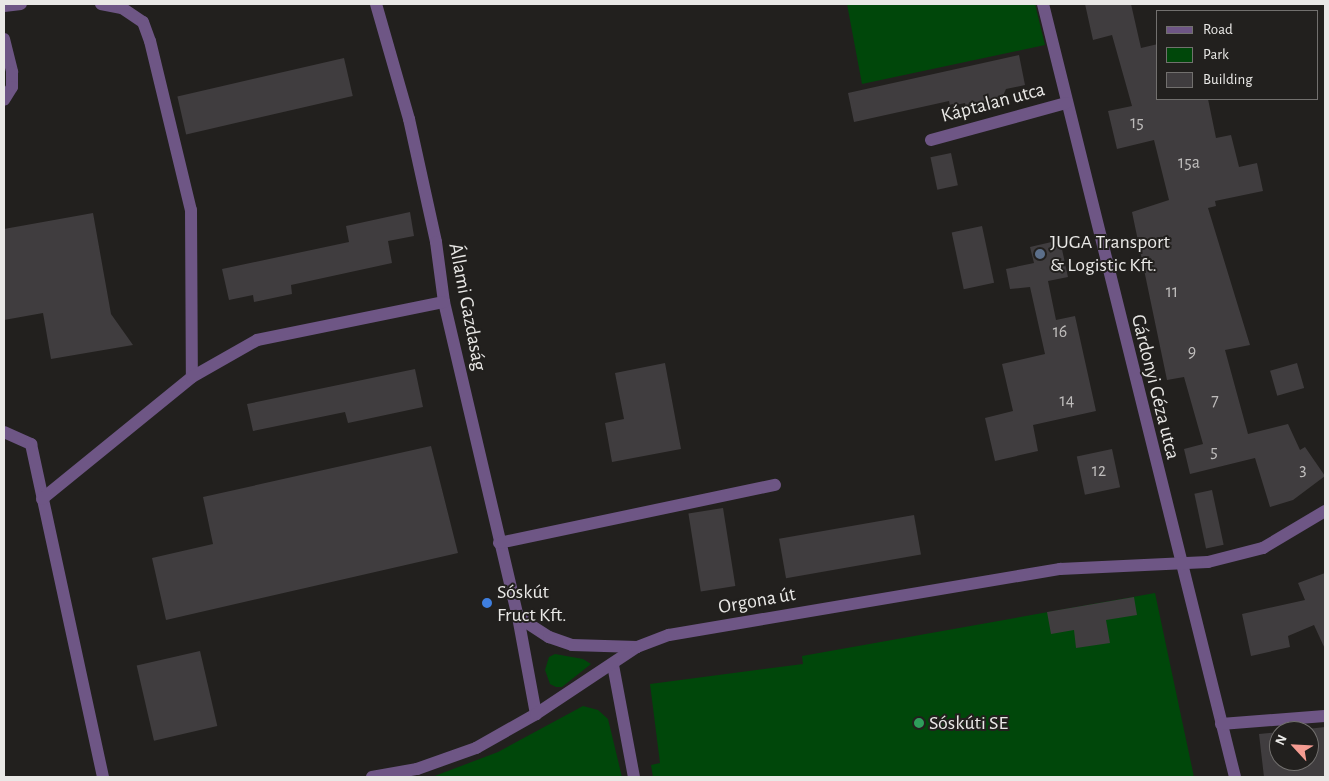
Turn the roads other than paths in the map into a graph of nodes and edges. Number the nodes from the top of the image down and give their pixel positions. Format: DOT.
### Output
graph roads {
  1 [pos="22,4"];
  2 [pos="101,4"];
  3 [pos="376,4"];
  4 [pos="1043,4"];
  5 [pos="4,6"];
  6 [pos="4,38"];
  7 [pos="4,100"];
  8 [pos="1066,103"];
  9 [pos="931,140"];
  10 [pos="444,302"];
  11 [pos="192,377"];
  12 [pos="4,432"];
  13 [pos="775,485"];
  14 [pos="42,499"];
  15 [pos="1325,511"];
  16 [pos="499,543"];
  17 [pos="1182,564"];
  18 [pos="518,617"];
  19 [pos="637,646"];
  20 [pos="614,664"];
  21 [pos="536,714"];
  22 [pos="1325,716"];
  23 [pos="1221,724"];
  24 [pos="103,777"];
  25 [pos="372,777"];
  26 [pos="634,777"];
  27 [pos="1235,777"];
  1 -- 5 [label="street"];
  2 -- 11 [label="street"];
  3 -- 10 [label="street, Állami Gazdaság"];
  4 -- 8 [label="street, Gárdonyi Géza utca"];
  6 -- 7 [label="street"];
  8 -- 9 [label="street, Káptalan utca"];
  8 -- 17 [label="street, Gárdonyi Géza utca"];
  10 -- 11 [label="street"];
  10 -- 16 [label="street, Állami Gazdaság"];
  11 -- 14 [label="street"];
  12 -- 14 [label="street"];
  13 -- 16 [label="street"];
  14 -- 24 [label="street"];
  15 -- 17 [label="street, Orgona út"];
  16 -- 18 [label="street, Állami Gazdaság"];
  17 -- 19 [label="street, Orgona út"];
  17 -- 23 [label="street, Gárdonyi Géza utca"];
  18 -- 19 [label="street"];
  18 -- 21 [label="street, Állami Gazdaság"];
  19 -- 20 [label="street, Orgona út"];
  20 -- 21 [label="street, Orgona út"];
  20 -- 26 [label="street"];
  21 -- 25 [label="street, Orgona út"];
  22 -- 23 [label="street"];
  23 -- 27 [label="street, Gárdonyi Géza utca"];
}
